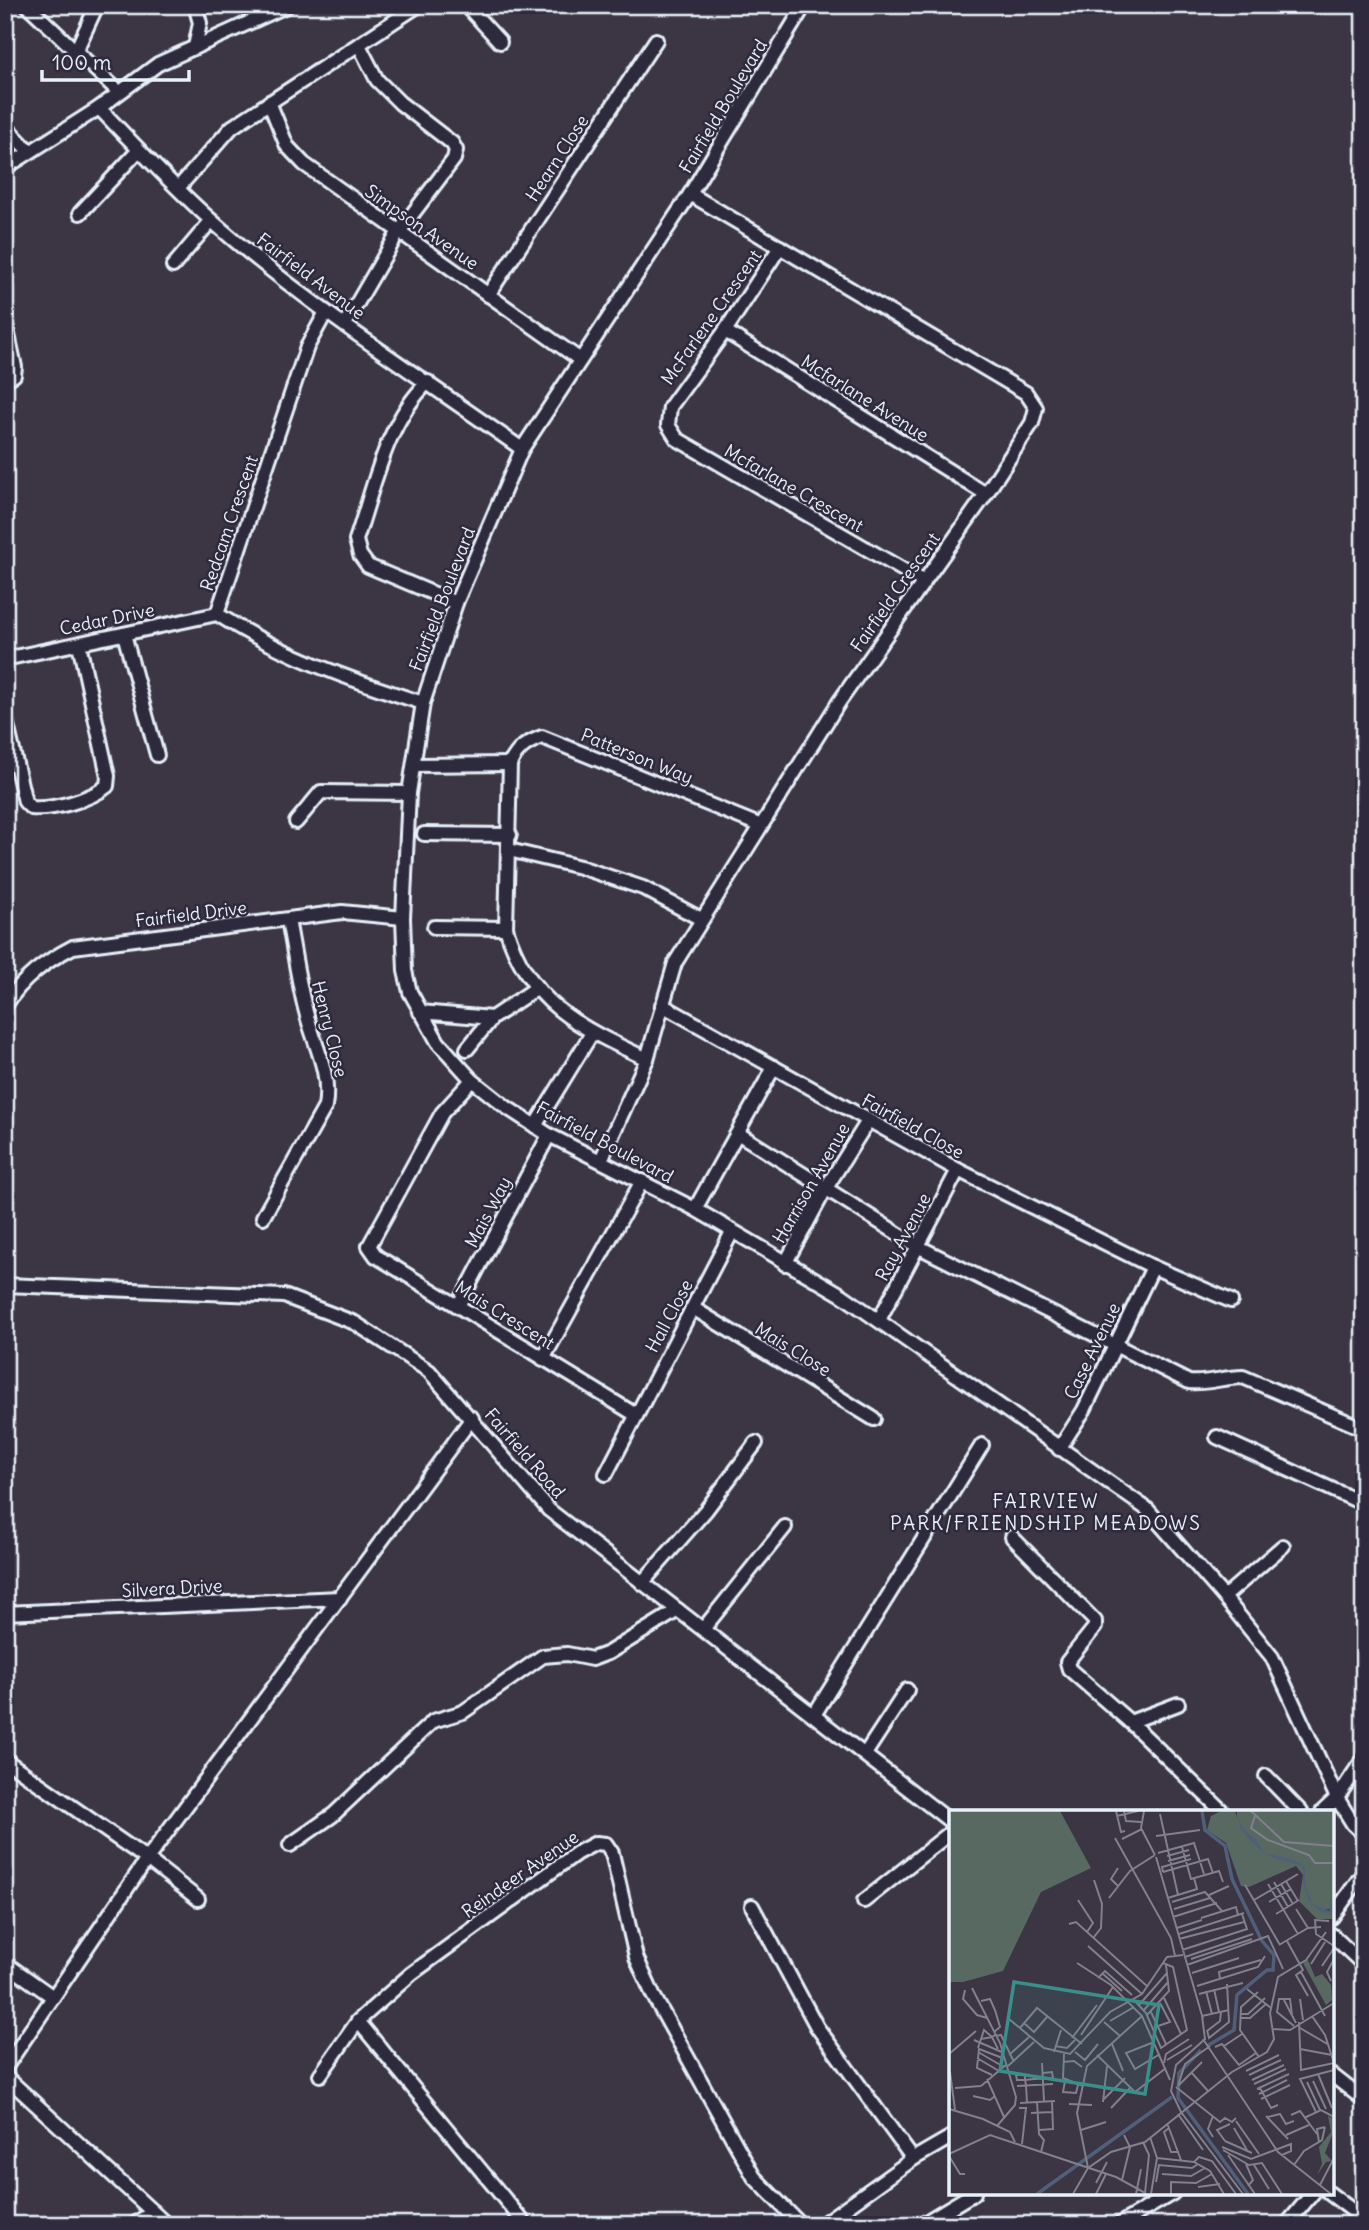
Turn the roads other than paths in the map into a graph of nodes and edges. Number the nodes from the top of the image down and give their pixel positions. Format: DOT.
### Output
graph roads {
  1 [pos="27,5"];
  2 [pos="97,5"];
  3 [pos="195,5"];
  4 [pos="288,5"];
  5 [pos="419,5"];
  6 [pos="466,5"];
  7 [pos="275,9"];
  8 [pos="802,11"];
  9 [pos="656,40"];
  10 [pos="500,42"];
  11 [pos="359,45"];
  12 [pos="195,47"];
  13 [pos="75,53"];
  14 [pos="118,92"];
  15 [pos="269,102"];
  16 [pos="99,108"];
  17 [pos="5,126"];
  18 [pos="28,150"];
  19 [pos="139,150"];
  20 [pos="5,168"];
  21 [pos="178,188"];
  22 [pos="690,194"];
  23 [pos="80,213"];
  24 [pos="211,221"];
  25 [pos="398,233"];
  26 [pos="780,247"];
  27 [pos="173,265"];
  28 [pos="488,295"];
  29 [pos="326,312"];
  30 [pos="5,320"];
  31 [pos="345,324"];
  32 [pos="726,331"];
  33 [pos="579,359"];
  34 [pos="9,377"];
  35 [pos="428,382"];
  36 [pos="670,407"];
  37 [pos="522,449"];
  38 [pos="986,494"];
  39 [pos="924,582"];
  40 [pos="456,603"];
  41 [pos="217,614"];
  42 [pos="124,634"];
  43 [pos="79,644"];
  44 [pos="5,659"];
  45 [pos="423,703"];
  46 [pos="5,716"];
  47 [pos="157,755"];
  48 [pos="510,764"];
  49 [pos="414,765"];
  50 [pos="409,793"];
  51 [pos="296,822"];
  52 [pos="759,825"];
  53 [pos="424,834"];
  54 [pos="510,835"];
  55 [pos="509,850"];
  56 [pos="403,918"];
  57 [pos="701,919"];
  58 [pos="288,920"];
  59 [pos="434,927"];
  60 [pos="506,928"];
  61 [pos="535,989"];
  62 [pos="7,996"];
  63 [pos="662,1004"];
  64 [pos="420,1012"];
  65 [pos="492,1018"];
  66 [pos="592,1033"];
  67 [pos="467,1049"];
  68 [pos="647,1059"];
  69 [pos="774,1067"];
  70 [pos="472,1080"];
  71 [pos="868,1121"];
  72 [pos="535,1126"];
  73 [pos="738,1134"];
  74 [pos="550,1135"];
  75 [pos="601,1160"];
  76 [pos="958,1170"];
  77 [pos="642,1181"];
  78 [pos="825,1188"];
  79 [pos="695,1209"];
  80 [pos="263,1217"];
  81 [pos="732,1232"];
  82 [pos="919,1247"];
  83 [pos="785,1264"];
  84 [pos="1153,1267"];
  85 [pos="5,1285"];
  86 [pos="1231,1301"];
  87 [pos="458,1306"];
  88 [pos="694,1308"];
  89 [pos="879,1320"];
  90 [pos="1114,1344"];
  91 [pos="543,1359"];
  92 [pos="636,1415"];
  93 [pos="472,1418"];
  94 [pos="874,1419"];
  95 [pos="1364,1429"];
  96 [pos="1217,1437"];
  97 [pos="756,1443"];
  98 [pos="982,1445"];
  99 [pos="1059,1449"];
  100 [pos="606,1474"];
  101 [pos="1364,1504"];
  102 [pos="786,1527"];
  103 [pos="1012,1537"];
  104 [pos="1283,1546"];
  105 [pos="642,1583"];
  106 [pos="1224,1597"];
  107 [pos="340,1598"];
  108 [pos="678,1611"];
  109 [pos="5,1613"];
  110 [pos="704,1628"];
  111 [pos="908,1690"];
  112 [pos="1178,1704"];
  113 [pos="814,1716"];
  114 [pos="1130,1722"];
  115 [pos="865,1755"];
  116 [pos="1364,1758"];
  117 [pos="5,1760"];
  118 [pos="1266,1776"];
  119 [pos="1337,1798"];
  120 [pos="1221,1810"];
  121 [pos="1299,1810"];
  122 [pos="1324,1810"];
  123 [pos="949,1820"];
  124 [pos="949,1834"];
  125 [pos="1364,1834"];
  126 [pos="290,1845"];
  127 [pos="147,1858"];
  128 [pos="1364,1872"];
  129 [pos="198,1899"];
  130 [pos="864,1901"];
  131 [pos="752,1906"];
  132 [pos="1334,1914"];
  133 [pos="1334,1937"];
  134 [pos="5,1963"];
  135 [pos="1364,1965"];
  136 [pos="53,1997"];
  137 [pos="358,2021"];
  138 [pos="5,2068"];
  139 [pos="320,2075"];
  140 [pos="5,2077"];
  141 [pos="1334,2077"];
  142 [pos="1364,2100"];
  143 [pos="949,2138"];
  144 [pos="913,2159"];
  145 [pos="971,2195"];
  146 [pos="1170,2195"];
  147 [pos="1311,2195"];
  148 [pos="1332,2195"];
  149 [pos="153,2212"];
  150 [pos="1364,2219"];
  151 [pos="133,2225"];
  152 [pos="167,2225"];
  153 [pos="526,2225"];
  154 [pos="801,2225"];
  155 [pos="821,2225"];
  156 [pos="921,2225"];
  157 [pos="1118,2225"];
  158 [pos="1286,2225"];
  1 -- 13 [label="street"];
  2 -- 13 [label="street"];
  3 -- 12 [label="street"];
  4 -- 7 [label="street"];
  5 -- 11 [label="street"];
  6 -- 10 [label="street"];
  7 -- 12 [label="street"];
  8 -- 22 [label="street, Fairfield Boulevard"];
  9 -- 28 [label="street, Hearn Close"];
  11 -- 15 [label="street"];
  11 -- 25 [label="street"];
  12 -- 14 [label="street"];
  13 -- 14 [label="street"];
  14 -- 16 [label="street"];
  15 -- 21 [label="street"];
  15 -- 25 [label="street, Simpson Avenue"];
  16 -- 18 [label="street"];
  16 -- 19 [label="street, Fairfield Avenue"];
  17 -- 18 [label="street"];
  18 -- 20 [label="street"];
  19 -- 21 [label="street, Fairfield Avenue"];
  19 -- 23 [label="street"];
  21 -- 24 [label="street, Fairfield Avenue"];
  22 -- 26 [label="street, Fairfield Crescent"];
  22 -- 33 [label="street, Fairfield Boulevard"];
  24 -- 27 [label="street"];
  24 -- 29 [label="street, Fairfield Avenue"];
  25 -- 28 [label="street, Simpson Avenue"];
  25 -- 31 [label="street"];
  26 -- 32 [label="street, McFarlene Crescent"];
  26 -- 38 [label="street, Fairfield Crescent"];
  28 -- 33 [label="street, Simpson Avenue"];
  29 -- 31 [label="street, Fairfield Avenue"];
  29 -- 41 [label="street, Redcam Crescent"];
  30 -- 34 [label="street"];
  31 -- 35 [label="street, Fairfield Avenue"];
  32 -- 36 [label="street, McFarlene Crescent"];
  32 -- 38 [label="street, Mcfarlane Avenue"];
  33 -- 37 [label="street, Fairfield Boulevard"];
  35 -- 37 [label="street, Fairfield Avenue"];
  35 -- 40 [label="street"];
  36 -- 39 [label="street, Mcfarlane Crescent"];
  37 -- 40 [label="street, Fairfield Boulevard"];
  38 -- 39 [label="street, Fairfield Crescent"];
  39 -- 52 [label="street, Fairfield Crescent"];
  40 -- 45 [label="street, Fairfield Boulevard"];
  41 -- 42 [label="street, Cedar Drive"];
  41 -- 45 [label="street, Redcam Crescent"];
  42 -- 43 [label="street, Cedar Drive"];
  42 -- 47 [label="street"];
  43 -- 44 [label="street, Cedar Drive"];
  43 -- 46 [label="street"];
  45 -- 49 [label="street, Fairfield Boulevard"];
  48 -- 49 [label="street"];
  48 -- 52 [label="street, Patterson Way"];
  48 -- 54 [label="street"];
  49 -- 50 [label="street, Fairfield Boulevard"];
  50 -- 51 [label="street"];
  50 -- 56 [label="street, Fairfield Boulevard"];
  52 -- 57 [label="street, Fairfield Crescent"];
  53 -- 54 [label="street"];
  54 -- 55 [label="street"];
  55 -- 57 [label="street"];
  55 -- 60 [label="street"];
  56 -- 58 [label="street, Fairfield Drive"];
  56 -- 64 [label="street, Fairfield Boulevard"];
  57 -- 63 [label="street, Fairfield Crescent"];
  58 -- 62 [label="street, Fairfield Drive"];
  58 -- 80 [label="street, Henry Close"];
  59 -- 60 [label="street"];
  60 -- 61 [label="street"];
  61 -- 65 [label="street"];
  61 -- 66 [label="street"];
  63 -- 68 [label="street, Fairfield Crescent"];
  63 -- 69 [label="street, Fairfield Close"];
  64 -- 65 [label="street"];
  64 -- 70 [label="street, Fairfield Boulevard"];
  65 -- 67 [label="street"];
  66 -- 68 [label="street"];
  66 -- 72 [label="street"];
  68 -- 75 [label="street, Fairfield Crescent"];
  69 -- 71 [label="street, Fairfield Close"];
  69 -- 73 [label="street"];
  70 -- 72 [label="street, Fairfield Boulevard"];
  70 -- 87 [label="street, Mais Crescent"];
  71 -- 76 [label="street, Fairfield Close"];
  71 -- 78 [label="street, Harrison Avenue"];
  72 -- 74 [label="street, Fairfield Boulevard"];
  73 -- 78 [label="street"];
  73 -- 79 [label="street"];
  74 -- 75 [label="street, Fairfield Boulevard"];
  74 -- 87 [label="street, Mais Way"];
  75 -- 77 [label="street, Fairfield Boulevard"];
  76 -- 82 [label="street, Ray Avenue"];
  76 -- 84 [label="street, Fairfield Close"];
  77 -- 79 [label="street, Fairfield Boulevard"];
  77 -- 91 [label="street"];
  78 -- 82 [label="street"];
  78 -- 83 [label="street, Harrison Avenue"];
  79 -- 81 [label="street, Fairfield Boulevard"];
  81 -- 83 [label="street, Fairfield Boulevard"];
  81 -- 88 [label="street, Hall Close"];
  82 -- 89 [label="street, Ray Avenue"];
  82 -- 90 [label="street"];
  83 -- 89 [label="street, Fairfield Boulevard"];
  84 -- 86 [label="street, Fairfield Close"];
  84 -- 90 [label="street, Case Avenue"];
  85 -- 93 [label="street, Fairfield Road"];
  87 -- 91 [label="street, Mais Crescent"];
  88 -- 92 [label="street, Hall Close"];
  88 -- 94 [label="street, Mais Close"];
  89 -- 99 [label="street, Fairfield Boulevard"];
  90 -- 95 [label="street"];
  90 -- 99 [label="street, Case Avenue"];
  91 -- 92 [label="street, Mais Crescent"];
  92 -- 100 [label="street, Hall Close"];
  93 -- 105 [label="street, Fairfield Road"];
  93 -- 107 [label="street"];
  96 -- 101 [label="street"];
  97 -- 105 [label="street"];
  98 -- 113 [label="street"];
  99 -- 106 [label="street, Fairfield Boulevard"];
  102 -- 110 [label="street"];
  103 -- 114 [label="street"];
  104 -- 106 [label="street"];
  105 -- 108 [label="street, Fairfield Road"];
  106 -- 119 [label="street, Fairfield Boulevard"];
  107 -- 109 [label="street, Silvera Drive"];
  107 -- 127 [label="street"];
  108 -- 110 [label="street, Fairfield Road"];
  108 -- 126 [label="street"];
  110 -- 113 [label="street, Fairfield Road"];
  111 -- 115 [label="street"];
  112 -- 114 [label="street"];
  113 -- 115 [label="street, Fairfield Road"];
  114 -- 120 [label="street"];
  115 -- 123 [label="street, Fairfield Road"];
  116 -- 119 [label="street"];
  117 -- 127 [label="street"];
  118 -- 121 [label="street"];
  119 -- 122 [label="street"];
  119 -- 125 [label="street, Fairfield Boulevard"];
  124 -- 130 [label="street"];
  127 -- 129 [label="street"];
  127 -- 136 [label="street"];
  128 -- 132 [label="street"];
  131 -- 144 [label="street"];
  133 -- 135 [label="street"];
  134 -- 136 [label="street"];
  136 -- 138 [label="street"];
  137 -- 139 [label="street"];
  137 -- 153 [label="street"];
  137 -- 154 [label="street, Reindeer Avenue"];
  140 -- 149 [label="street"];
  141 -- 142 [label="street"];
  143 -- 144 [label="street"];
  144 -- 155 [label="street"];
  145 -- 156 [label="street"];
  146 -- 157 [label="street"];
  147 -- 158 [label="street"];
  148 -- 150 [label="street"];
  149 -- 151 [label="street"];
  149 -- 152 [label="street"];
}
